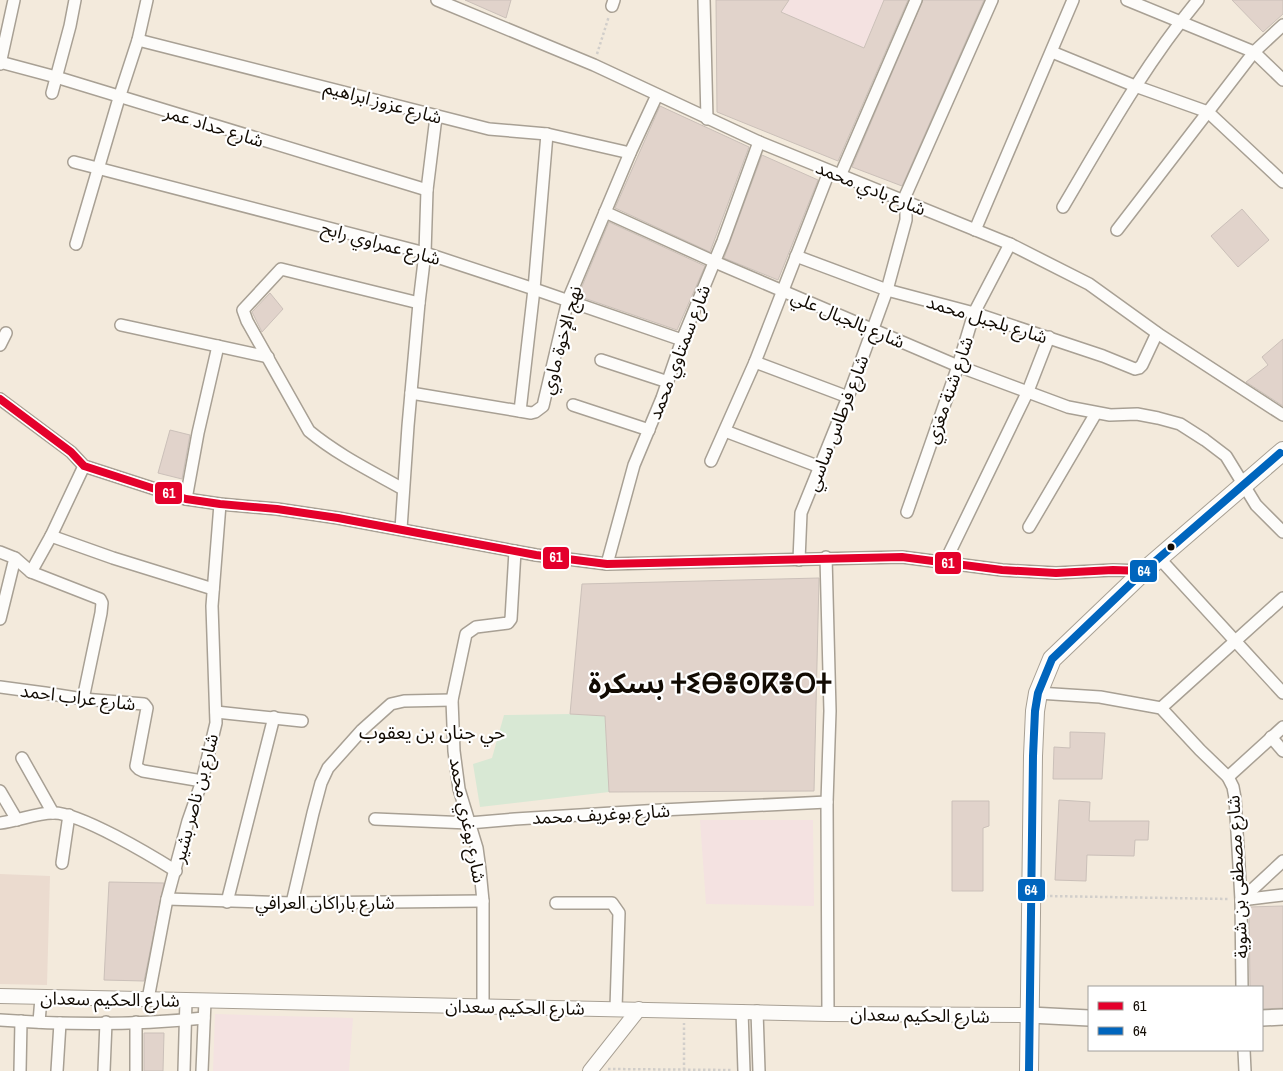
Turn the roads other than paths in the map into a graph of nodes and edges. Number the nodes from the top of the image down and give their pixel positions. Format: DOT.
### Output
graph roads {
  1 [pos="14,0"];
  2 [pos="75,0"];
  3 [pos="147,0"];
  4 [pos="437,0"];
  5 [pos="704,0"];
  6 [pos="916,0"];
  7 [pos="992,0"];
  8 [pos="1073,0"];
  9 [pos="1127,0"];
  10 [pos="1198,0"];
  11 [pos="1180,22"];
  12 [pos="1283,25"];
  13 [pos="138,40"];
  14 [pos="1052,52"];
  15 [pos="1254,52"];
  16 [pos="0,63"];
  17 [pos="56,77"];
  18 [pos="1283,80"];
  19 [pos="1135,86"];
  20 [pos="52,93"];
  21 [pos="657,95"];
  22 [pos="119,98"];
  23 [pos="1208,112"];
  24 [pos="436,117"];
  25 [pos="707,119"];
  26 [pos="547,134"];
  27 [pos="759,142"];
  28 [pos="630,153"];
  29 [pos="74,162"];
  30 [pos="99,168"];
  31 [pos="829,172"];
  32 [pos="840,176"];
  33 [pos="1283,182"];
  34 [pos="428,190"];
  35 [pos="903,201"];
  36 [pos="1063,207"];
  37 [pos="605,212"];
  38 [pos="974,230"];
  39 [pos="1117,230"];
  40 [pos="76,244"];
  41 [pos="1010,244"];
  42 [pos="425,253"];
  43 [pos="796,256"];
  44 [pos="715,262"];
  45 [pos="534,288"];
  46 [pos="887,290"];
  47 [pos="782,291"];
  48 [pos="568,300"];
  49 [pos="419,303"];
  50 [pos="974,312"];
  51 [pos="121,325"];
  52 [pos="872,330"];
  53 [pos="1158,332"];
  54 [pos="6,334"];
  55 [pos="1049,337"];
  56 [pos="682,340"];
  57 [pos="0,345"];
  58 [pos="218,346"];
  59 [pos="268,357"];
  60 [pos="601,360"];
  61 [pos="755,362"];
  62 [pos="958,366"];
  63 [pos="668,382"];
  64 [pos="1028,391"];
  65 [pos="411,393"];
  66 [pos="848,397"];
  67 [pos="0,399"];
  68 [pos="573,405"];
  69 [pos="520,411"];
  70 [pos="1096,413"];
  71 [pos="1283,415"];
  72 [pos="649,430"];
  73 [pos="725,431"];
  74 [pos="1283,451"];
  75 [pos="711,461"];
  76 [pos="84,466"];
  77 [pos="820,467"];
  78 [pos="1244,486"];
  79 [pos="403,489"];
  80 [pos="186,499"];
  81 [pos="220,504"];
  82 [pos="907,512"];
  83 [pos="1029,527"];
  84 [pos="401,529"];
  85 [pos="1283,532"];
  86 [pos="51,536"];
  87 [pos="515,550"];
  88 [pos="0,552"];
  89 [pos="15,558"];
  90 [pos="826,558"];
  91 [pos="1160,559"];
  92 [pos="798,560"];
  93 [pos="945,562"];
  94 [pos="607,564"];
  95 [pos="1144,571"];
  96 [pos="32,572"];
  97 [pos="213,589"];
  98 [pos="1283,598"];
  99 [pos="0,619"];
  100 [pos="1236,641"];
  101 [pos="0,687"];
  102 [pos="1038,693"];
  103 [pos="1283,693"];
  104 [pos="82,699"];
  105 [pos="452,700"];
  106 [pos="1161,708"];
  107 [pos="216,712"];
  108 [pos="274,717"];
  109 [pos="302,720"];
  110 [pos="1283,727"];
  111 [pos="1271,738"];
  112 [pos="1283,751"];
  113 [pos="22,758"];
  114 [pos="1228,777"];
  115 [pos="202,781"];
  116 [pos="0,791"];
  117 [pos="827,802"];
  118 [pos="53,813"];
  119 [pos="69,815"];
  120 [pos="375,819"];
  121 [pos="17,820"];
  122 [pos="0,823"];
  123 [pos="469,824"];
  124 [pos="1283,861"];
  125 [pos="62,863"];
  126 [pos="176,871"];
  127 [pos="1283,895"];
  128 [pos="167,899"];
  129 [pos="1241,900"];
  130 [pos="483,901"];
  131 [pos="227,902"];
  132 [pos="292,903"];
  133 [pos="556,903"];
  134 [pos="1242,986"];
  135 [pos="0,996"];
  136 [pos="41,998"];
  137 [pos="148,999"];
  138 [pos="186,1000"];
  139 [pos="205,1001"];
  140 [pos="483,1007"];
  141 [pos="616,1008"];
  142 [pos="639,1009"];
  143 [pos="742,1011"];
  144 [pos="757,1012"];
  145 [pos="828,1014"];
  146 [pos="1030,1015"];
  147 [pos="1283,1017"];
  148 [pos="204,1018"];
  149 [pos="1088,1018"];
  150 [pos="1263,1018"];
  151 [pos="0,1020"];
  152 [pos="185,1020"];
  153 [pos="21,1021"];
  154 [pos="40,1022"];
  155 [pos="106,1022"];
  156 [pos="136,1022"];
  157 [pos="60,1023"];
  158 [pos="1244,1051"];
  159 [pos="591,1070"];
  160 [pos="20,1071"];
  161 [pos="57,1071"];
  162 [pos="104,1071"];
  163 [pos="136,1071"];
  164 [pos="184,1071"];
  165 [pos="202,1071"];
  166 [pos="744,1071"];
  167 [pos="759,1071"];
  168 [pos="1029,1071"];
  169 [pos="1245,1071"];
  1 -- 16 [label="street"];
  2 -- 17 [label="street"];
  3 -- 13 [label="street"];
  4 -- 21 [label="street, شارع بادي محمد"];
  5 -- 25 [label="street"];
  6 -- 32 [label="street"];
  7 -- 35 [label="street"];
  8 -- 14 [label="street"];
  9 -- 11 [label="street"];
  10 -- 11 [label="street"];
  11 -- 15 [label="street"];
  11 -- 19 [label="street"];
  12 -- 15 [label="street"];
  13 -- 22 [label="street"];
  13 -- 24 [label="street, شارع عزوز ابراهيم"];
  14 -- 19 [label="street"];
  14 -- 38 [label="street"];
  15 -- 18 [label="street"];
  15 -- 23 [label="street"];
  16 -- 17 [label="street, شارع حداد عمر"];
  17 -- 20 [label="street"];
  17 -- 22 [label="street, شارع حداد عمر"];
  19 -- 23 [label="street"];
  19 -- 36 [label="street"];
  21 -- 25 [label="street, شارع بادي محمد"];
  21 -- 28 [label="street, نهج الإخوة ماوي"];
  22 -- 30 [label="street"];
  22 -- 34 [label="street, شارع حداد عمر"];
  23 -- 33 [label="street"];
  23 -- 39 [label="street"];
  24 -- 26 [label="street, شارع عزوز ابراهيم"];
  24 -- 34 [label="street"];
  25 -- 27 [label="street, شارع بادي محمد"];
  26 -- 28 [label="street, شارع عزوز ابراهيم"];
  26 -- 45 [label="street"];
  27 -- 31 [label="street, شارع بادي محمد"];
  27 -- 44 [label="street, شارع سمتاوي محمد"];
  28 -- 37 [label="street, نهج الإخوة ماوي"];
  29 -- 30 [label="street, شارع عمراوي رابح"];
  30 -- 40 [label="street"];
  30 -- 42 [label="street, شارع عمراوي رابح"];
  31 -- 32 [label="street, شارع بادي محمد"];
  31 -- 43 [label="street"];
  32 -- 35 [label="street, شارع بادي محمد"];
  34 -- 42 [label="street"];
  35 -- 38 [label="street, شارع بادي محمد"];
  35 -- 46 [label="street, شارع فرطاس ساسي"];
  37 -- 44 [label="street, شارع بالجبال علي"];
  37 -- 48 [label="street, نهج الإخوة ماوي"];
  38 -- 41 [label="street, شارع بادي محمد"];
  41 -- 50 [label="street, شارع شنة مغزي"];
  41 -- 53 [label="street, شارع بادي محمد"];
  42 -- 45 [label="street, شارع عمراوي رابح"];
  42 -- 49 [label="street"];
  43 -- 46 [label="street, شارع بلجبل محمد"];
  43 -- 47 [label="street"];
  44 -- 47 [label="street, شارع بالجبال علي"];
  44 -- 56 [label="street, شارع سمتاوي محمد"];
  45 -- 48 [label="street, شارع عمراوي رابح"];
  45 -- 69 [label="street"];
  46 -- 50 [label="street, شارع بلجبل محمد"];
  46 -- 52 [label="street, شارع فرطاس ساسي"];
  47 -- 52 [label="street, شارع بالجبال علي"];
  47 -- 61 [label="street"];
  48 -- 56 [label="street, شارع عمراوي رابح"];
  48 -- 69 [label="street, نهج الإخوة ماوي"];
  49 -- 59 [label="street"];
  49 -- 65 [label="street"];
  50 -- 55 [label="street, شارع بلجبل محمد"];
  50 -- 62 [label="street, شارع شنة مغزي"];
  51 -- 58 [label="street"];
  52 -- 62 [label="street, شارع بالجبال علي"];
  52 -- 66 [label="street, شارع فرطاس ساسي"];
  53 -- 55 [label="street, شارع بلجبل محمد"];
  53 -- 71 [label="street, شارع بادي محمد"];
  54 -- 57 [label="street"];
  55 -- 64 [label="street"];
  56 -- 63 [label="street, شارع سمتاوي محمد"];
  58 -- 59 [label="street"];
  58 -- 80 [label="street"];
  59 -- 79 [label="street"];
  60 -- 63 [label="street"];
  61 -- 66 [label="street"];
  61 -- 73 [label="street"];
  62 -- 64 [label="street, شارع بالجبال علي"];
  62 -- 82 [label="street, شارع شنة مغزي"];
  63 -- 72 [label="street, شارع سمتاوي محمد"];
  64 -- 70 [label="street, شارع بالجبال علي"];
  64 -- 93 [label="street"];
  65 -- 69 [label="street, نهج الإخوة ماوي"];
  65 -- 79 [label="street"];
  66 -- 77 [label="street, شارع فرطاس ساسي"];
  67 -- 76 [label="street"];
  68 -- 72 [label="street"];
  70 -- 78 [label="street, شارع بالجبال علي"];
  70 -- 83 [label="street"];
  72 -- 94 [label="street, شارع سمتاوي محمد"];
  73 -- 75 [label="street"];
  73 -- 77 [label="street"];
  74 -- 78 [label="main road"];
  76 -- 80 [label="street"];
  76 -- 86 [label="street"];
  77 -- 92 [label="street, شارع فرطاس ساسي"];
  78 -- 85 [label="street, شارع بالجبال علي"];
  78 -- 91 [label="main road"];
  79 -- 84 [label="street"];
  80 -- 81 [label="street"];
  81 -- 84 [label="street"];
  81 -- 97 [label="street, شارع بن ناصر بشير"];
  84 -- 87 [label="street"];
  86 -- 96 [label="street"];
  86 -- 97 [label="street"];
  87 -- 94 [label="street"];
  87 -- 105 [label="street, شارع بوغري محمد"];
  88 -- 89 [label="street"];
  89 -- 96 [label="street"];
  89 -- 99 [label="street"];
  90 -- 92 [label="street"];
  90 -- 93 [label="street"];
  90 -- 117 [label="street"];
  91 -- 95 [label="main road"];
  91 -- 100 [label="street"];
  92 -- 94 [label="street"];
  93 -- 95 [label="street"];
  95 -- 102 [label="main road"];
  96 -- 104 [label="street"];
  97 -- 107 [label="street, شارع بن ناصر بشير"];
  98 -- 100 [label="street"];
  100 -- 103 [label="street"];
  100 -- 106 [label="street"];
  101 -- 104 [label="street, شارع عراب احمد"];
  102 -- 106 [label="street"];
  102 -- 146 [label="main road"];
  104 -- 115 [label="street, شارع عراب احمد"];
  105 -- 123 [label="street, شارع بوغري محمد"];
  105 -- 132 [label="street"];
  106 -- 114 [label="street, شارع مصطفى بن شوية"];
  107 -- 108 [label="street"];
  107 -- 115 [label="street, شارع بن ناصر بشير"];
  108 -- 109 [label="street"];
  108 -- 131 [label="street"];
  110 -- 111 [label="street"];
  111 -- 112 [label="street"];
  111 -- 114 [label="street"];
  113 -- 118 [label="street"];
  114 -- 129 [label="street, شارع مصطفى بن شوية"];
  115 -- 126 [label="street, شارع بن ناصر بشير"];
  116 -- 121 [label="street"];
  117 -- 123 [label="street, شارع بوغريف محمد"];
  117 -- 145 [label="street"];
  118 -- 119 [label="street"];
  118 -- 121 [label="street"];
  119 -- 125 [label="street"];
  119 -- 126 [label="street"];
  120 -- 123 [label="street, شارع بوغريف محمد"];
  121 -- 122 [label="street"];
  123 -- 130 [label="street, شارع بوغري محمد"];
  124 -- 129 [label="street"];
  126 -- 128 [label="street, شارع بن ناصر بشير"];
  127 -- 129 [label="street"];
  128 -- 131 [label="street, شارع باراكان العرافي"];
  128 -- 137 [label="street, شارع بن ناصر بشير"];
  129 -- 134 [label="street, شارع مصطفى بن شوية"];
  130 -- 132 [label="street, شارع باراكان العرافي"];
  130 -- 140 [label="street, شارع بوغري محمد"];
  131 -- 132 [label="street, شارع باراكان العرافي"];
  133 -- 141 [label="street"];
  135 -- 136 [label="street, شارع الحكيم سعدان"];
  136 -- 137 [label="street, شارع الحكيم سعدان"];
  136 -- 154 [label="street"];
  137 -- 138 [label="street, شارع الحكيم سعدان"];
  138 -- 139 [label="street, شارع الحكيم سعدان"];
  138 -- 152 [label="street"];
  139 -- 140 [label="street, شارع الحكيم سعدان"];
  139 -- 148 [label="street"];
  140 -- 141 [label="street, شارع الحكيم سعدان"];
  141 -- 142 [label="street, شارع الحكيم سعدان"];
  142 -- 143 [label="street, شارع الحكيم سعدان"];
  142 -- 159 [label="street"];
  143 -- 144 [label="street, شارع الحكيم سعدان"];
  143 -- 166 [label="street"];
  144 -- 145 [label="street, شارع الحكيم سعدان"];
  144 -- 167 [label="street"];
  145 -- 146 [label="street, شارع الحكيم سعدان"];
  146 -- 149 [label="main road"];
  146 -- 168 [label="main road"];
  147 -- 150 [label="main road"];
  148 -- 152 [label="street"];
  148 -- 165 [label="street"];
  151 -- 153 [label="street"];
  152 -- 156 [label="street"];
  152 -- 164 [label="street"];
  153 -- 154 [label="street"];
  153 -- 160 [label="street"];
  154 -- 157 [label="street"];
  155 -- 156 [label="street"];
  155 -- 157 [label="street"];
  155 -- 162 [label="street"];
  156 -- 163 [label="street"];
  157 -- 161 [label="street"];
  158 -- 169 [label="street"];
}
